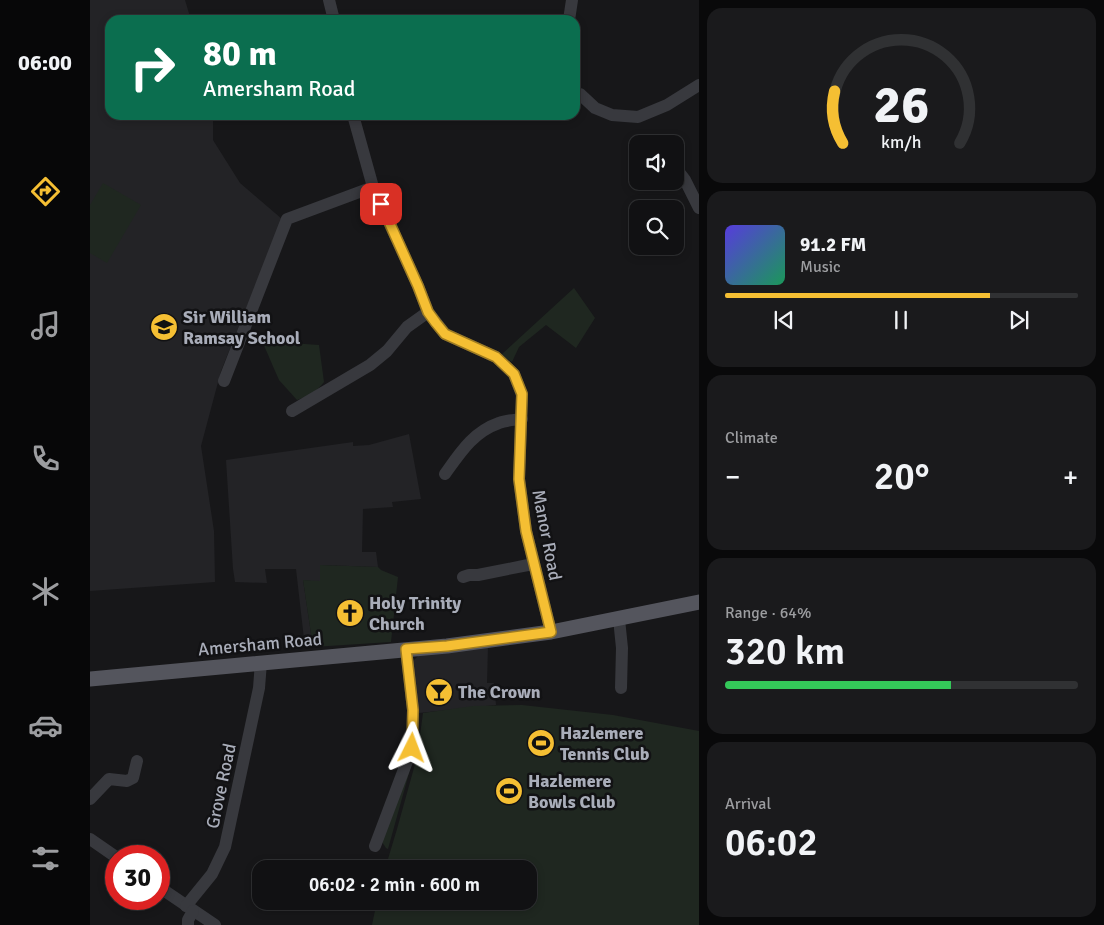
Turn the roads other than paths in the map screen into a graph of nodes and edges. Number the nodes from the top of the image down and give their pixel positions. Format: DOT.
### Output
graph roads {
  1 [pos="329,0"];
  2 [pos="572,0"];
  3 [pos="333,15"];
  4 [pos="570,15"];
  5 [pos="699,86"];
  6 [pos="580,94"];
  7 [pos="353,120"];
  8 [pos="684,179"];
  9 [pos="373,187"];
  10 [pos="699,208"];
  11 [pos="428,312"];
  12 [pos="224,381"];
  13 [pos="292,411"];
  14 [pos="522,419"];
  15 [pos="445,474"];
  16 [pos="533,564"];
  17 [pos="463,577"];
  18 [pos="699,602"];
  19 [pos="619,619"];
  20 [pos="551,632"];
  21 [pos="406,649"];
  22 [pos="261,662"];
  23 [pos="90,679"];
  24 [pos="621,688"];
  25 [pos="137,761"];
  26 [pos="90,799"];
  27 [pos="90,839"];
  28 [pos="375,846"];
  29 [pos="105,849"];
  30 [pos="170,894"];
  31 [pos="190,908"];
  32 [pos="209,924"];
  33 [pos="188,925"];
  1 -- 3 [label="street"];
  2 -- 4 [label="street"];
  5 -- 6 [label="street"];
  7 -- 9 [label="street, Manor Road"];
  8 -- 10 [label="street"];
  9 -- 11 [label="street, Manor Road"];
  9 -- 12 [label="street"];
  11 -- 13 [label="street"];
  11 -- 14 [label="street, Manor Road"];
  14 -- 15 [label="street"];
  14 -- 16 [label="street, Manor Road"];
  16 -- 17 [label="street"];
  16 -- 20 [label="street, Manor Road"];
  18 -- 19 [label="main road, Amersham Road"];
  19 -- 20 [label="main road, Amersham Road"];
  19 -- 24 [label="street"];
  20 -- 21 [label="main road, Amersham Road"];
  21 -- 22 [label="main road, Amersham Road"];
  21 -- 28 [label="street"];
  22 -- 23 [label="main road, Amersham Road"];
  22 -- 31 [label="street, Grove Road"];
  25 -- 26 [label="street"];
  27 -- 29 [label="street"];
  30 -- 31 [label="street"];
  31 -- 32 [label="street"];
  31 -- 33 [label="street, Grove Road"];
}
